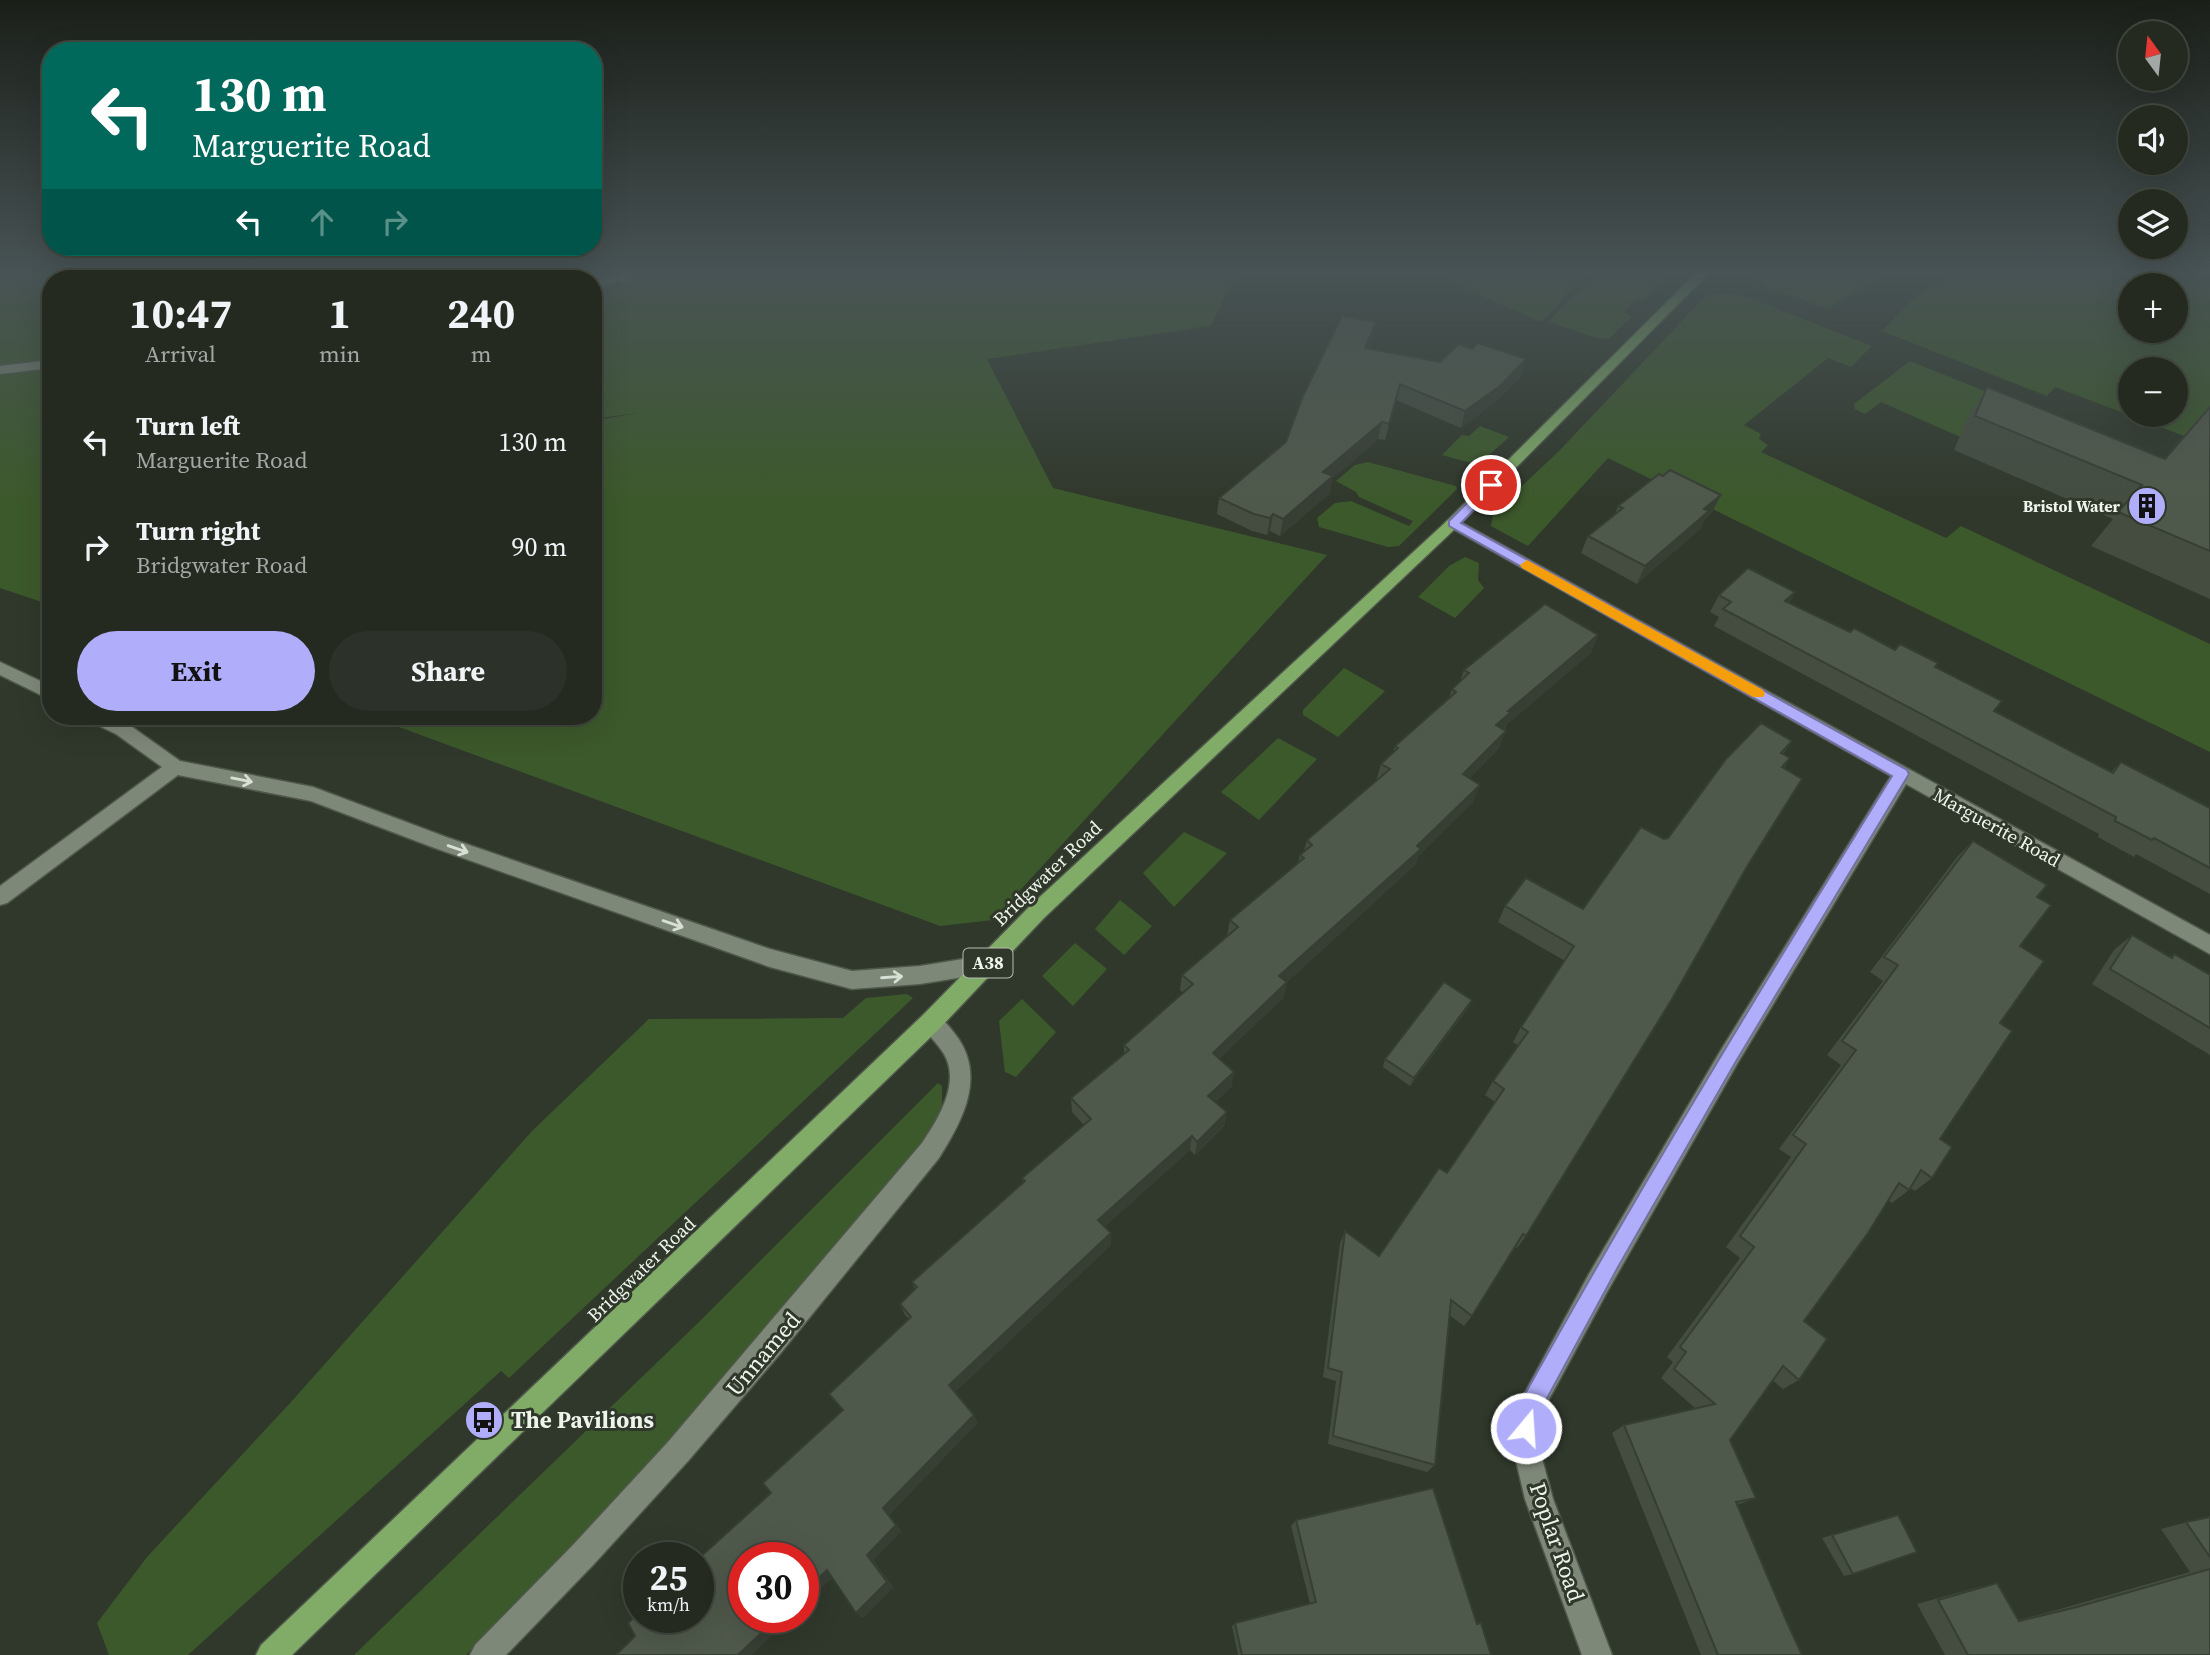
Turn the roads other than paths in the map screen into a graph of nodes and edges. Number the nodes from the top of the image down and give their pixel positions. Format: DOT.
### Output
graph roads {
  1 [pos="1628,348"];
  2 [pos="42,365"];
  3 [pos="0,370"];
  4 [pos="1453,523"];
  5 [pos="0,668"];
  6 [pos="42,689"];
  7 [pos="114,725"];
  8 [pos="175,767"];
  9 [pos="1902,774"];
  10 [pos="0,897"];
  11 [pos="2210,945"];
  12 [pos="988,964"];
  13 [pos="931,1022"];
  14 [pos="271,1655"];
  15 [pos="485,1655"];
  16 [pos="1597,1655"];
  1 -- 4 [label="highway, Bridgwater Road / A38"];
  2 -- 3 [label="street"];
  4 -- 9 [label="street, Marguerite Road"];
  4 -- 12 [label="highway, Bridgwater Road / A38"];
  5 -- 6 [label="street"];
  7 -- 8 [label="lane"];
  8 -- 10 [label="lane"];
  8 -- 12 [label="street, one-way"];
  9 -- 11 [label="street, Marguerite Road"];
  9 -- 16 [label="street, Poplar Road"];
  12 -- 13 [label="highway, Bridgwater Road / A38"];
  13 -- 14 [label="highway, Bridgwater Road / A38"];
  13 -- 15 [label="street, Unnamed"];
}
